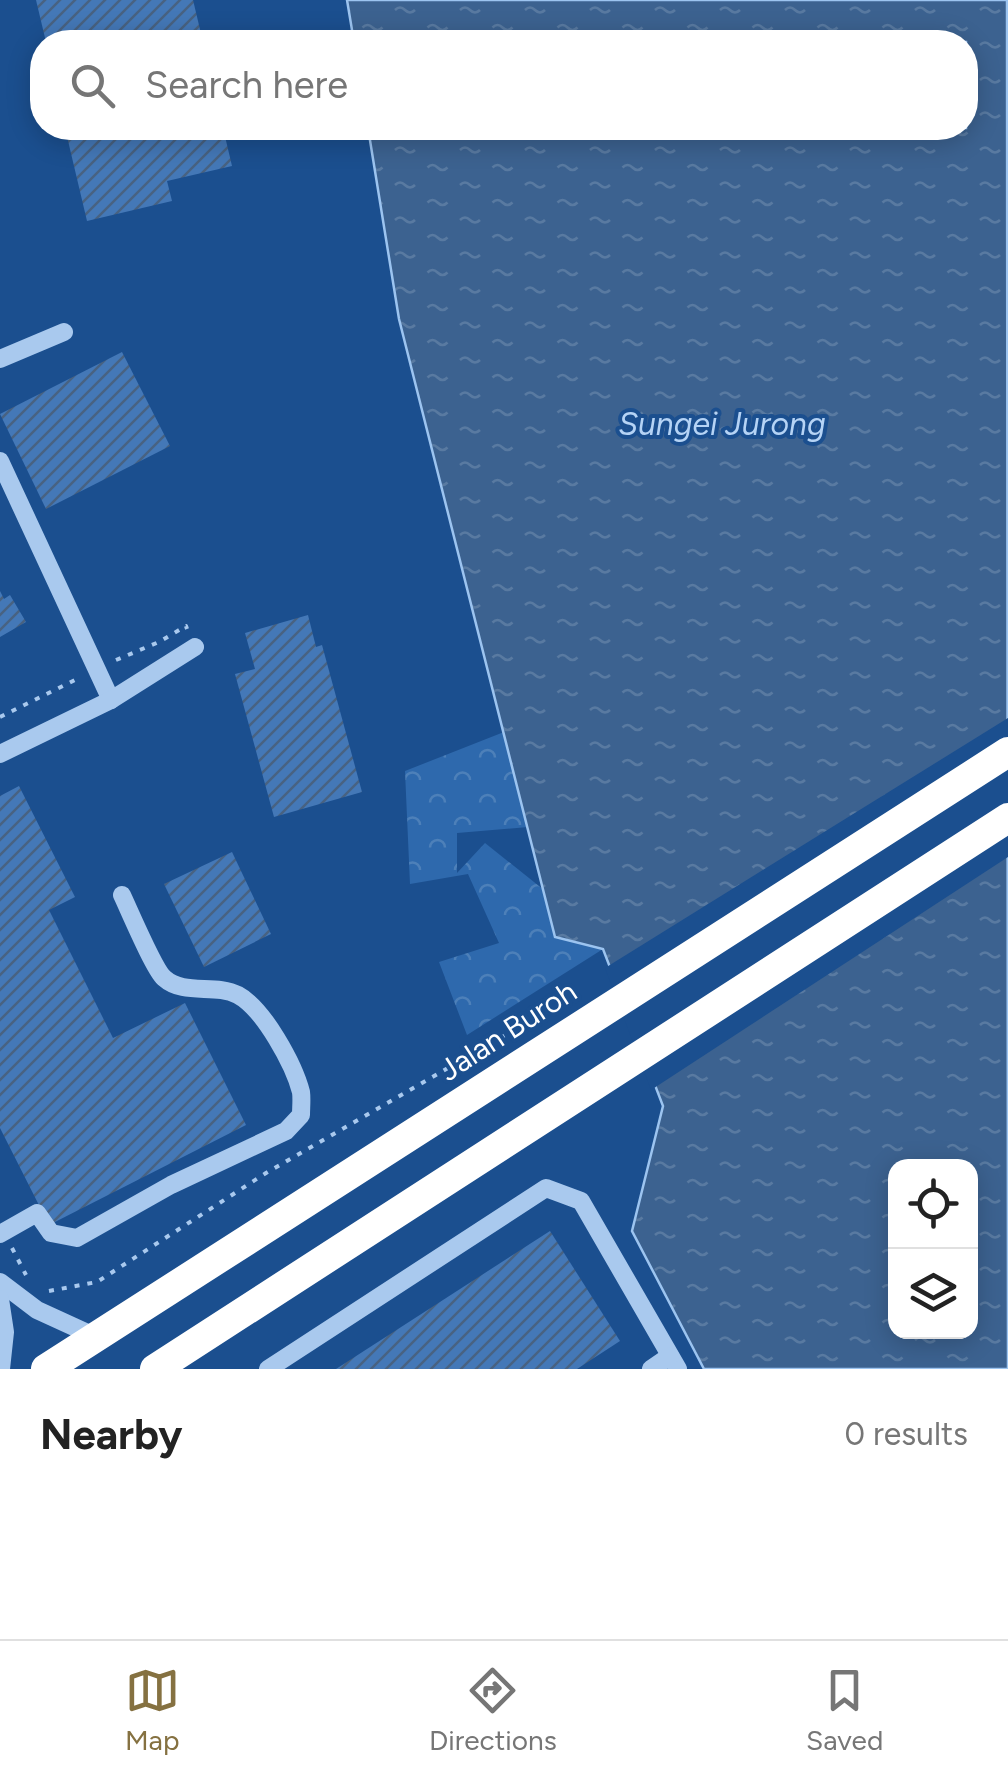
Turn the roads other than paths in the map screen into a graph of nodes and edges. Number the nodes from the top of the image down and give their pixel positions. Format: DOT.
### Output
graph roads {
  1 [pos="64,332"];
  2 [pos="0,358"];
  3 [pos="0,461"];
  4 [pos="195,647"];
  5 [pos="111,700"];
  6 [pos="1008,752"];
  7 [pos="0,754"];
  8 [pos="1008,818"];
  9 [pos="122,896"];
  10 [pos="2,1233"];
  11 [pos="0,1282"];
  12 [pos="0,1299"];
  13 [pos="96,1337"];
  14 [pos="674,1363"];
  15 [pos="276,1367"];
  16 [pos="0,1369"];
  17 [pos="46,1369"];
  18 [pos="156,1369"];
  19 [pos="650,1369"];
  1 -- 2 [label="street"];
  3 -- 5 [label="street"];
  4 -- 5 [label="street"];
  5 -- 7 [label="street"];
  6 -- 13 [label="highway, Jalan Buroh"];
  8 -- 18 [label="highway"];
  9 -- 10 [label="street"];
  11 -- 13 [label="street"];
  12 -- 16 [label="street"];
  13 -- 17 [label="highway, Jalan Buroh"];
  14 -- 15 [label="street"];
  14 -- 19 [label="street"];
}
